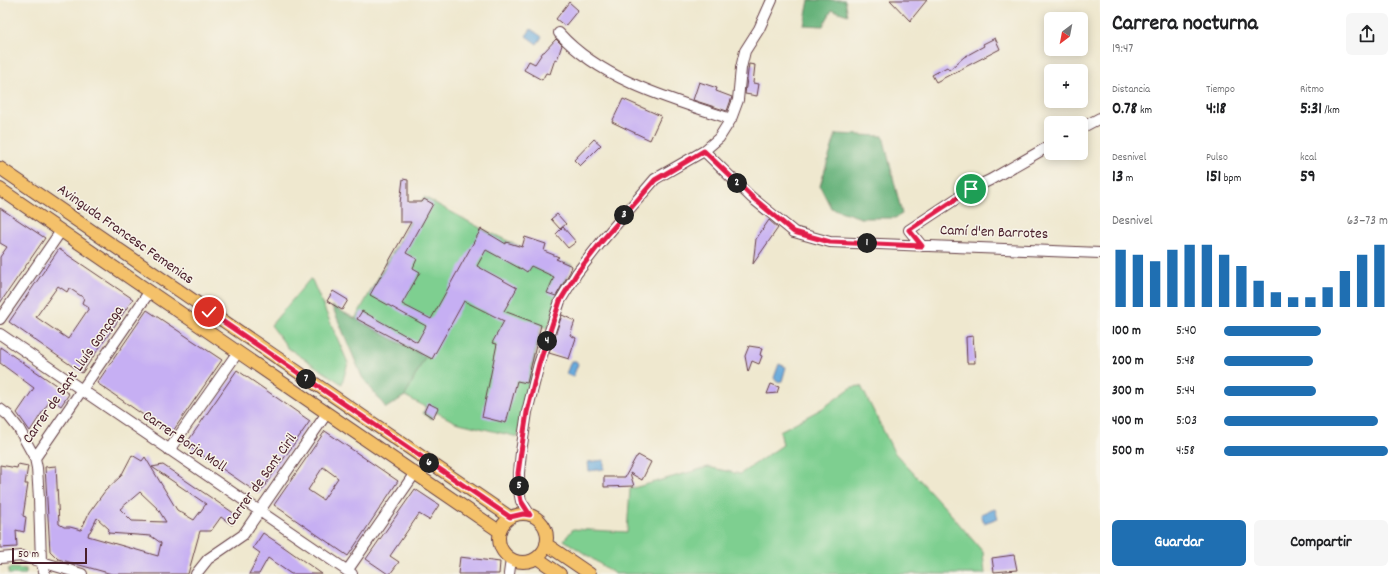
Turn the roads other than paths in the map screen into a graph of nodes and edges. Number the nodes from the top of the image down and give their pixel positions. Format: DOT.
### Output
graph roads {
  1 [pos="772,0"];
  2 [pos="559,33"];
  3 [pos="1100,118"];
  4 [pos="732,119"];
  5 [pos="1088,124"];
  6 [pos="1044,149"];
  7 [pos="704,151"];
  8 [pos="0,168"];
  9 [pos="0,189"];
  10 [pos="61,231"];
  11 [pos="922,246"];
  12 [pos="1100,253"];
  13 [pos="150,292"];
  14 [pos="0,319"];
  15 [pos="0,334"];
  16 [pos="238,352"];
  17 [pos="81,390"];
  18 [pos="0,409"];
  19 [pos="327,413"];
  20 [pos="169,450"];
  21 [pos="35,458"];
  22 [pos="415,473"];
  23 [pos="260,512"];
  24 [pos="530,515"];
  25 [pos="510,517"];
  26 [pos="499,530"];
  27 [pos="546,544"];
  28 [pos="0,558"];
  29 [pos="537,558"];
  30 [pos="511,559"];
  31 [pos="41,562"];
  32 [pos="350,572"];
  33 [pos="45,574"];
  34 [pos="82,574"];
  35 [pos="196,574"];
  36 [pos="509,574"];
  37 [pos="560,574"];
  38 [pos="590,574"];
  1 -- 4 [label="street"];
  2 -- 4 [label="street"];
  3 -- 5 [label="street"];
  4 -- 7 [label="street"];
  6 -- 11 [label="street"];
  7 -- 11 [label="street, Camí d'en Barrotes"];
  7 -- 24 [label="street"];
  8 -- 25 [label="main road, Avinguda Francesc Femenias"];
  9 -- 10 [label="main road, Avinguda Francesc Femenias"];
  10 -- 13 [label="main road, Avinguda Francesc Femenias"];
  10 -- 14 [label="street"];
  11 -- 12 [label="street, Camí d'en Barrotes"];
  13 -- 16 [label="main road, Avinguda Francesc Femenias"];
  13 -- 17 [label="street, Carrer de Sant Lluís Gonçaga"];
  15 -- 17 [label="street, Carrer Borja Moll"];
  16 -- 19 [label="main road, Avinguda Francesc Femenias"];
  16 -- 20 [label="street"];
  17 -- 20 [label="street, Carrer Borja Moll"];
  17 -- 21 [label="street, Carrer de Sant Lluís Gonçaga"];
  18 -- 21 [label="street"];
  19 -- 22 [label="main road, Avinguda Francesc Femenias"];
  19 -- 23 [label="street, Carrer de Sant Ciril"];
  20 -- 23 [label="street, Carrer Borja Moll"];
  21 -- 31 [label="street, Carrer de Sant Lluís Gonçaga"];
  22 -- 26 [label="main road, Avinguda Francesc Femenias"];
  22 -- 32 [label="street"];
  23 -- 32 [label="street, Carrer Borja Moll"];
  23 -- 35 [label="street, Carrer de Sant Ciril"];
  24 -- 25 [label="main road"];
  24 -- 27 [label="main road"];
  25 -- 26 [label="main road"];
  26 -- 30 [label="main road"];
  27 -- 29 [label="main road"];
  27 -- 38 [label="main road"];
  28 -- 31 [label="street"];
  29 -- 30 [label="main road"];
  29 -- 37 [label="main road"];
  30 -- 36 [label="street"];
  31 -- 33 [label="street, Carrer de Sant Lluís Gonçaga"];
  31 -- 34 [label="street"];
}
